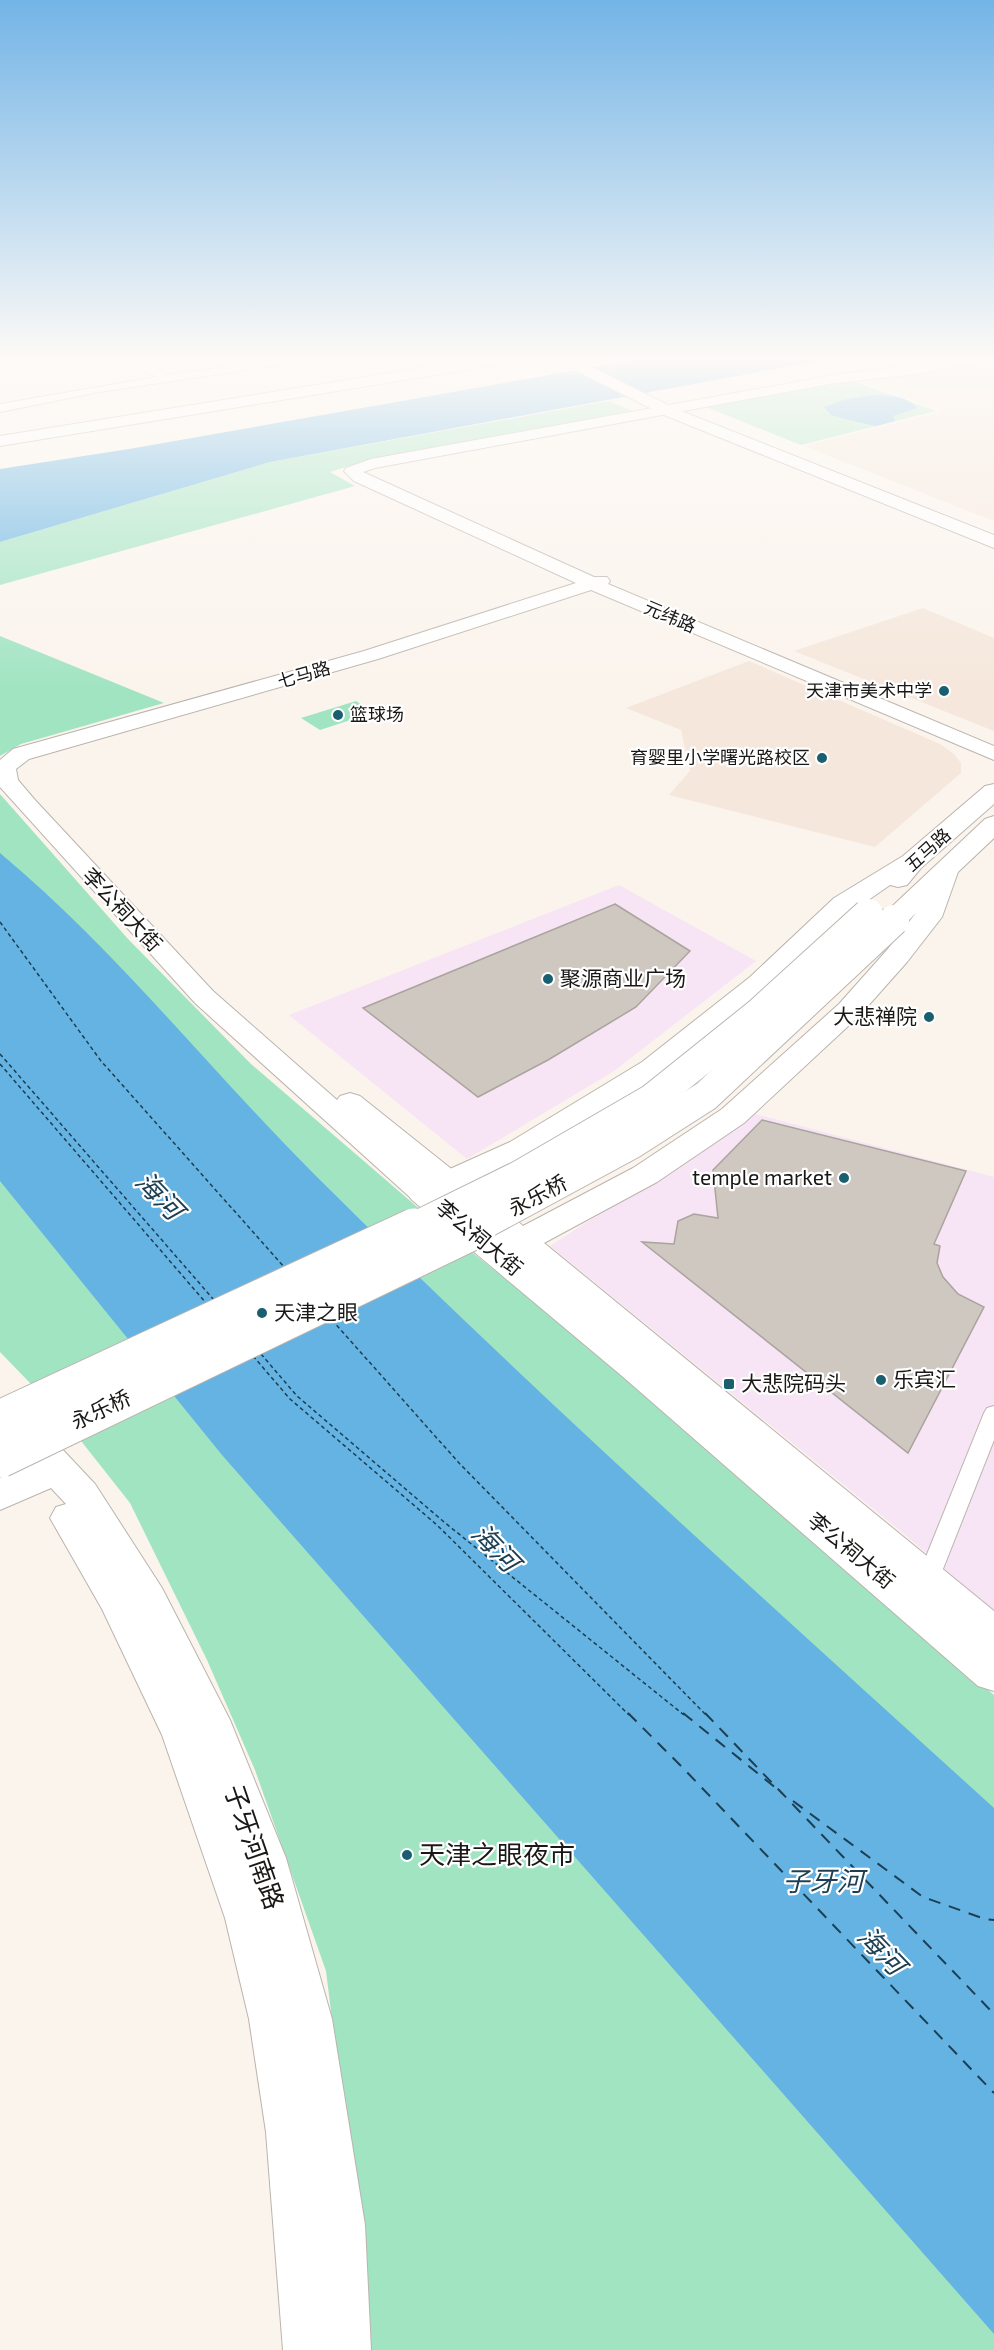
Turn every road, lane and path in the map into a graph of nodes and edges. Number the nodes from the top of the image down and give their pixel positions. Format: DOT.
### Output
graph roads {
  1 [pos="365,470"];
  2 [pos="822,470"];
  3 [pos="835,470"];
  4 [pos="994,531"];
  5 [pos="994,542"];
  6 [pos="603,584"];
  7 [pos="994,745"];
  8 [pos="994,754"];
  9 [pos="34,766"];
  10 [pos="5,767"];
  11 [pos="994,791"];
  12 [pos="994,824"];
  13 [pos="912,862"];
  14 [pos="945,871"];
  15 [pos="881,917"];
  16 [pos="436,1187"];
  17 [pos="510,1247"];
  18 [pos="0,1408"];
  19 [pos="994,1413"];
  20 [pos="0,1420"];
  21 [pos="0,1434"];
  22 [pos="23,1475"];
  23 [pos="928,1579"];
  24 [pos="994,1636"];
  25 [pos="994,1673"];
  26 [pos="312,2350"];
  27 [pos="342,2350"];
  1 -- 6 [label="street, 元纬路"];
  2 -- 5 [label="main road"];
  3 -- 4 [label="main road"];
  6 -- 7 [label="street, 元纬路"];
  6 -- 8 [label="street, 元纬路"];
  6 -- 9 [label="street, 七马路"];
  6 -- 10 [label="street, 七马路"];
  9 -- 16 [label="street, 李公祠大街"];
  10 -- 16 [label="street, 李公祠大街"];
  11 -- 13 [label="main road, 五马路"];
  12 -- 14 [label="main road, 五马路"];
  13 -- 15 [label="main road, 五马路"];
  13 -- 16 [label="main road"];
  14 -- 15 [label="main road, 五马路"];
  14 -- 17 [label="main road"];
  15 -- 20 [label="main road, 永乐桥, bridge"];
  15 -- 22 [label="main road, 永乐桥, bridge"];
  16 -- 17 [label="main road, 李公祠大街"];
  17 -- 23 [label="main road, 李公祠大街"];
  17 -- 25 [label="main road, 李公祠大街"];
  18 -- 22 [label="main road, 子牙河南路"];
  19 -- 23 [label="street"];
  21 -- 22 [label="main road, 子牙河南路"];
  22 -- 26 [label="main road, 子牙河南路"];
  22 -- 27 [label="main road, 子牙河南路"];
  23 -- 24 [label="main road, 李公祠大街"];
}
